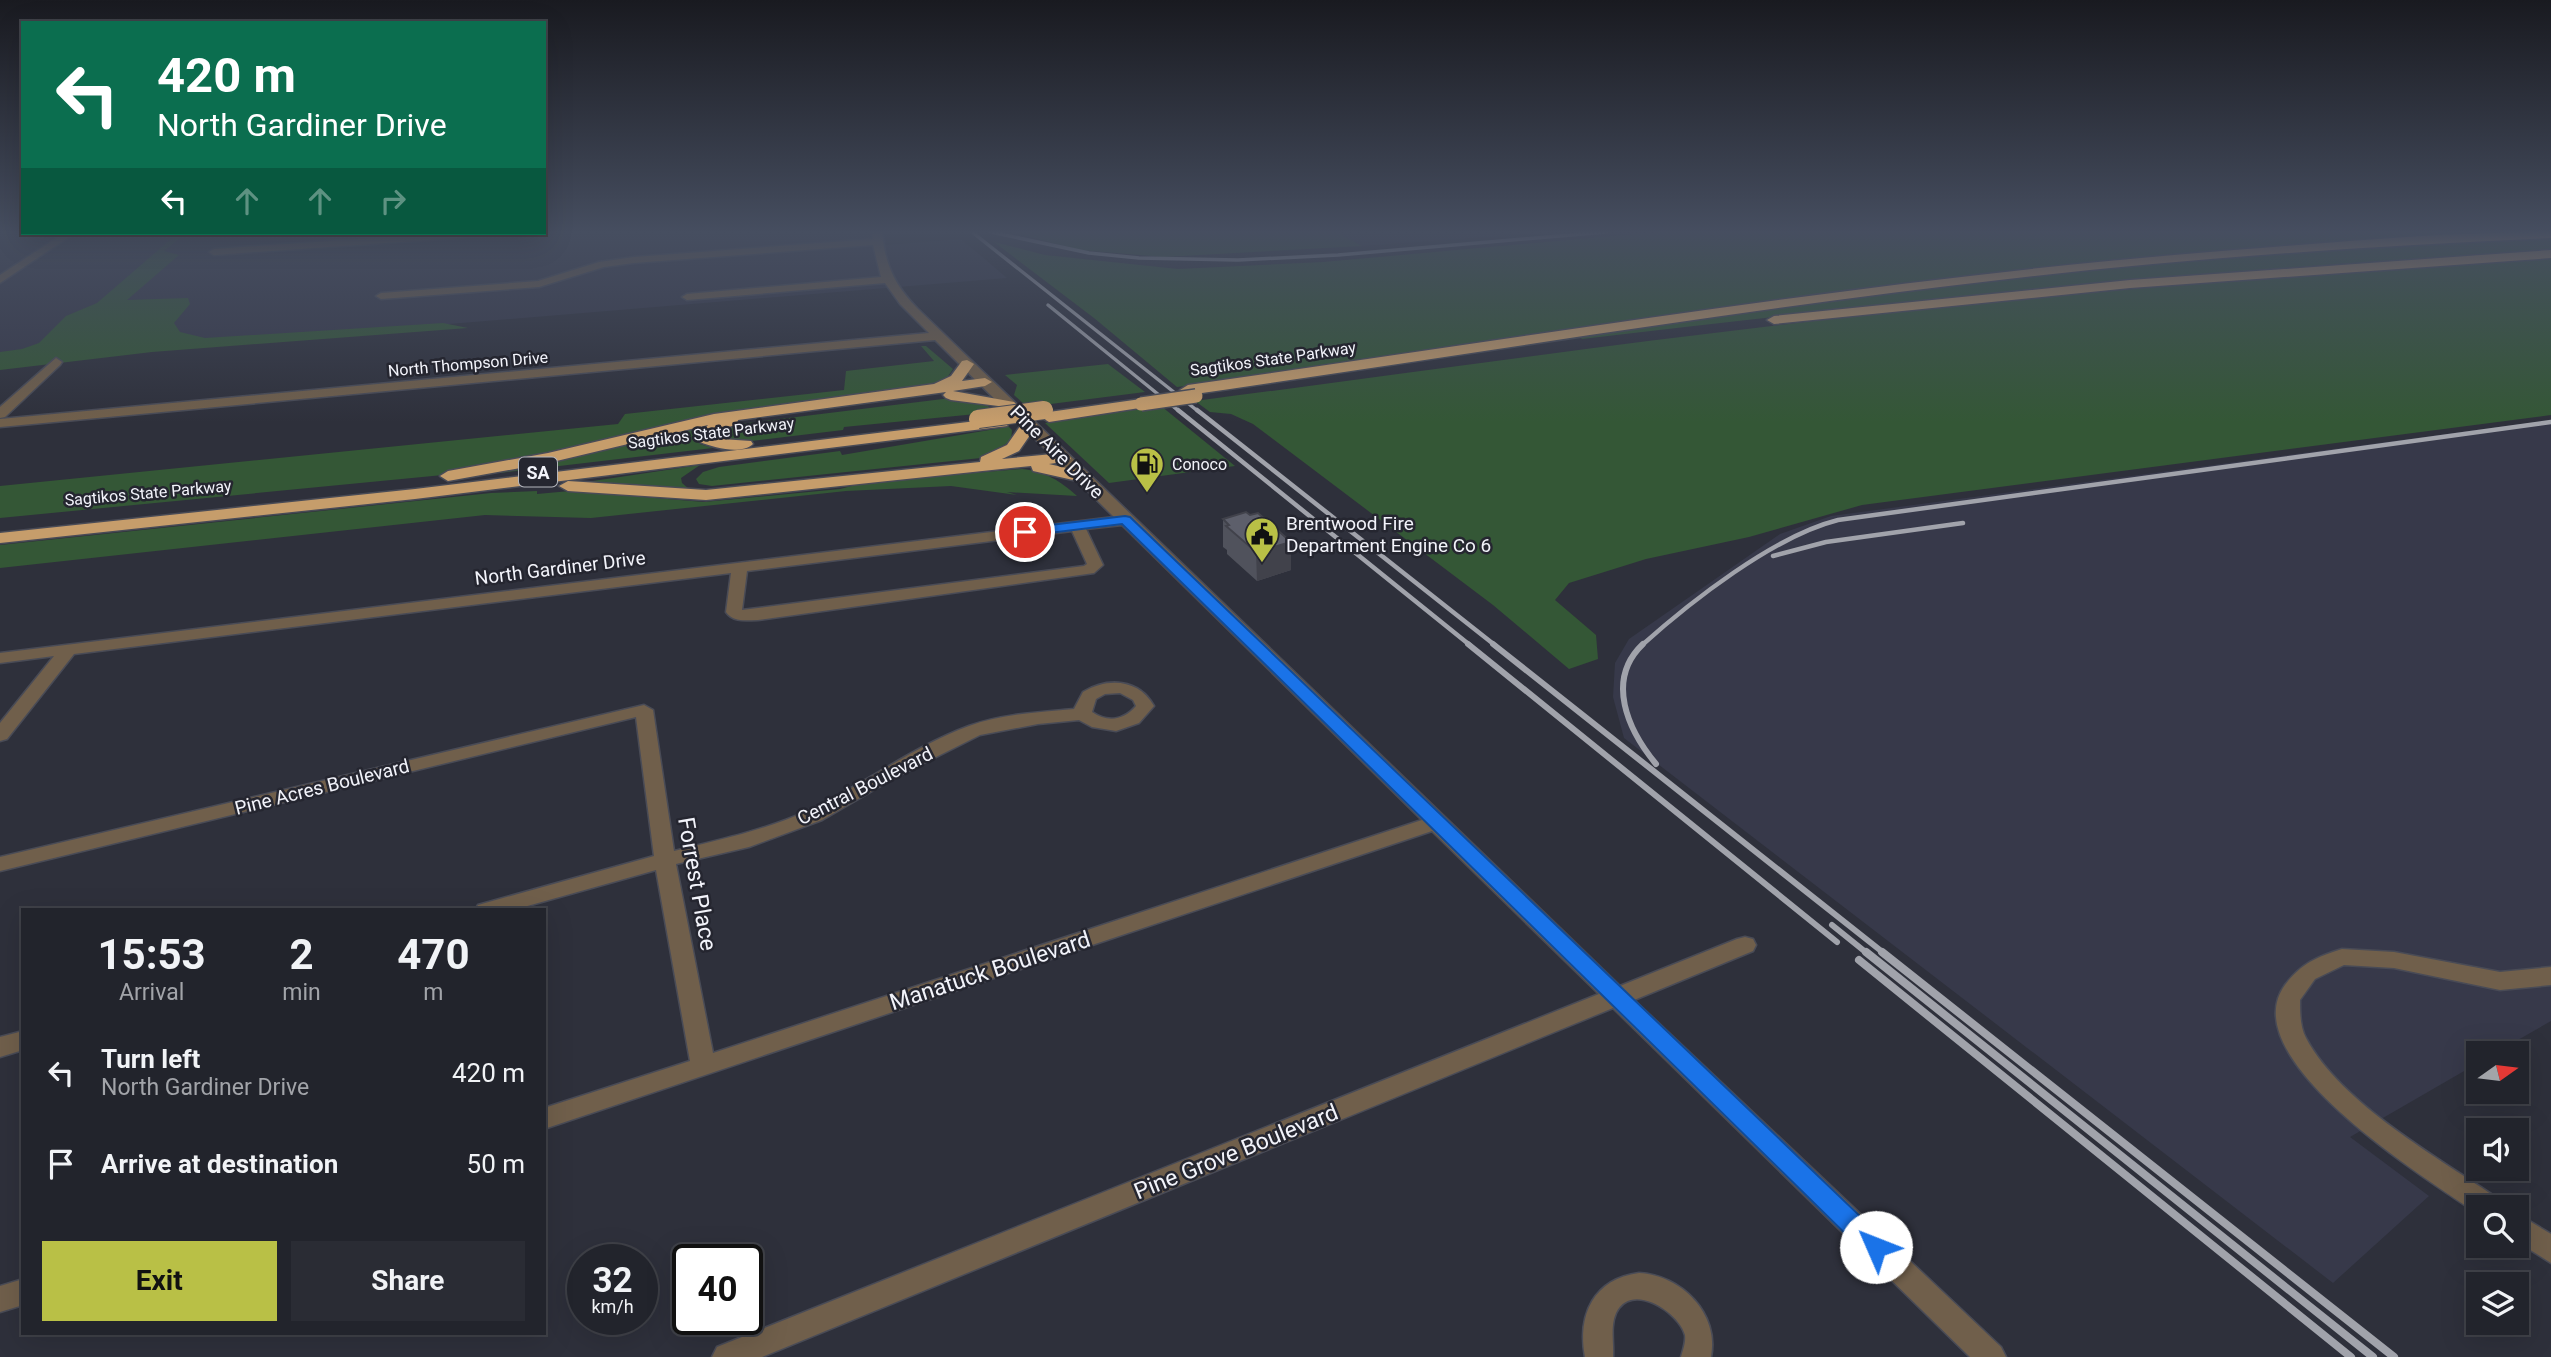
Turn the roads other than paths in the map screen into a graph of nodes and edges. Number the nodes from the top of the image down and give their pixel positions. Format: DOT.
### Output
graph roads {
  1 [pos="390,295"];
  2 [pos="707,295"];
  3 [pos="901,295"];
  4 [pos="1848,295"];
  5 [pos="2017,295"];
  6 [pos="381,296"];
  7 [pos="687,297"];
  8 [pos="938,336"];
  9 [pos="56,362"];
  10 [pos="967,364"];
  11 [pos="987,384"];
  12 [pos="937,391"];
  13 [pos="1192,393"];
  14 [pos="1009,405"];
  15 [pos="0,414"];
  16 [pos="0,423"];
  17 [pos="1029,425"];
  18 [pos="820,442"];
  19 [pos="1061,456"];
  20 [pos="976,465"];
  21 [pos="1082,477"];
  22 [pos="415,494"];
  23 [pos="248,503"];
  24 [pos="1125,520"];
  25 [pos="0,526"];
  26 [pos="1077,526"];
  27 [pos="0,538"];
  28 [pos="740,567"];
  29 [pos="69,649"];
  30 [pos="0,658"];
  31 [pos="644,710"];
  32 [pos="1083,714"];
  33 [pos="0,735"];
  34 [pos="1435,823"];
  35 [pos="665,860"];
  36 [pos="0,864"];
  37 [pos="493,908"];
  38 [pos="1745,944"];
  39 [pos="2551,976"];
  40 [pos="1616,998"];
  41 [pos="21,1041"];
  42 [pos="0,1047"];
  43 [pos="703,1066"];
  44 [pos="546,1118"];
  45 [pos="2472,1195"];
  46 [pos="2529,1235"];
  47 [pos="2551,1250"];
  48 [pos="21,1293"];
  49 [pos="0,1299"];
  50 [pos="745,1354"];
  51 [pos="1599,1356"];
  52 [pos="1696,1357"];
  53 [pos="1991,1357"];
  1 -- 6 [label="street"];
  2 -- 7 [label="street"];
  3 -- 8 [label="street, Pine Aire Drive"];
  4 -- 13 [label="highway, Sagtikos State Parkway / SA"];
  5 -- 13 [label="highway, Sagtikos State Parkway / SA"];
  8 -- 10 [label="street, Pine Aire Drive"];
  8 -- 16 [label="street, North Thompson Drive"];
  9 -- 15 [label="street"];
  10 -- 11 [label="street, Pine Aire Drive"];
  10 -- 12 [label="highway"];
  11 -- 12 [label="highway"];
  11 -- 14 [label="street, Pine Aire Drive"];
  12 -- 14 [label="highway"];
  12 -- 18 [label="highway"];
  12 -- 23 [label="highway"];
  13 -- 18 [label="highway, Sagtikos State Parkway / SA, bridge"];
  14 -- 17 [label="street, Pine Aire Drive"];
  17 -- 19 [label="street, Pine Aire Drive"];
  17 -- 20 [label="highway"];
  18 -- 20 [label="highway"];
  18 -- 22 [label="highway, Sagtikos State Parkway / SA"];
  18 -- 23 [label="highway, Sagtikos State Parkway / SA"];
  19 -- 20 [label="highway"];
  19 -- 21 [label="street, Pine Aire Drive"];
  20 -- 21 [label="highway"];
  20 -- 22 [label="highway"];
  21 -- 24 [label="street, Pine Aire Drive"];
  22 -- 27 [label="highway, Sagtikos State Parkway / SA"];
  23 -- 25 [label="highway, Sagtikos State Parkway / SA"];
  24 -- 26 [label="street, North Gardiner Drive"];
  24 -- 34 [label="street, Pine Aire Drive"];
  26 -- 28 [label="street, North Gardiner Drive"];
  26 -- 28 [label="street"];
  28 -- 29 [label="street, North Gardiner Drive"];
  29 -- 30 [label="street, North Gardiner Drive"];
  29 -- 33 [label="street"];
  31 -- 35 [label="street, Forrest Place"];
  31 -- 36 [label="street, Pine Acres Boulevard"];
  32 -- 35 [label="street, Central Boulevard"];
  34 -- 40 [label="street, Pine Aire Drive"];
  34 -- 43 [label="street, Manatuck Boulevard"];
  35 -- 37 [label="street, Central Boulevard"];
  35 -- 43 [label="street, Forrest Place"];
  38 -- 40 [label="street, Pine Grove Boulevard"];
  39 -- 45 [label="street"];
  40 -- 50 [label="street, Pine Grove Boulevard"];
  40 -- 53 [label="street, Pine Aire Drive"];
  41 -- 42 [label="street"];
  43 -- 44 [label="street, Manatuck Boulevard"];
  46 -- 47 [label="street"];
  48 -- 49 [label="street"];
  51 -- 52 [label="street"];
}
